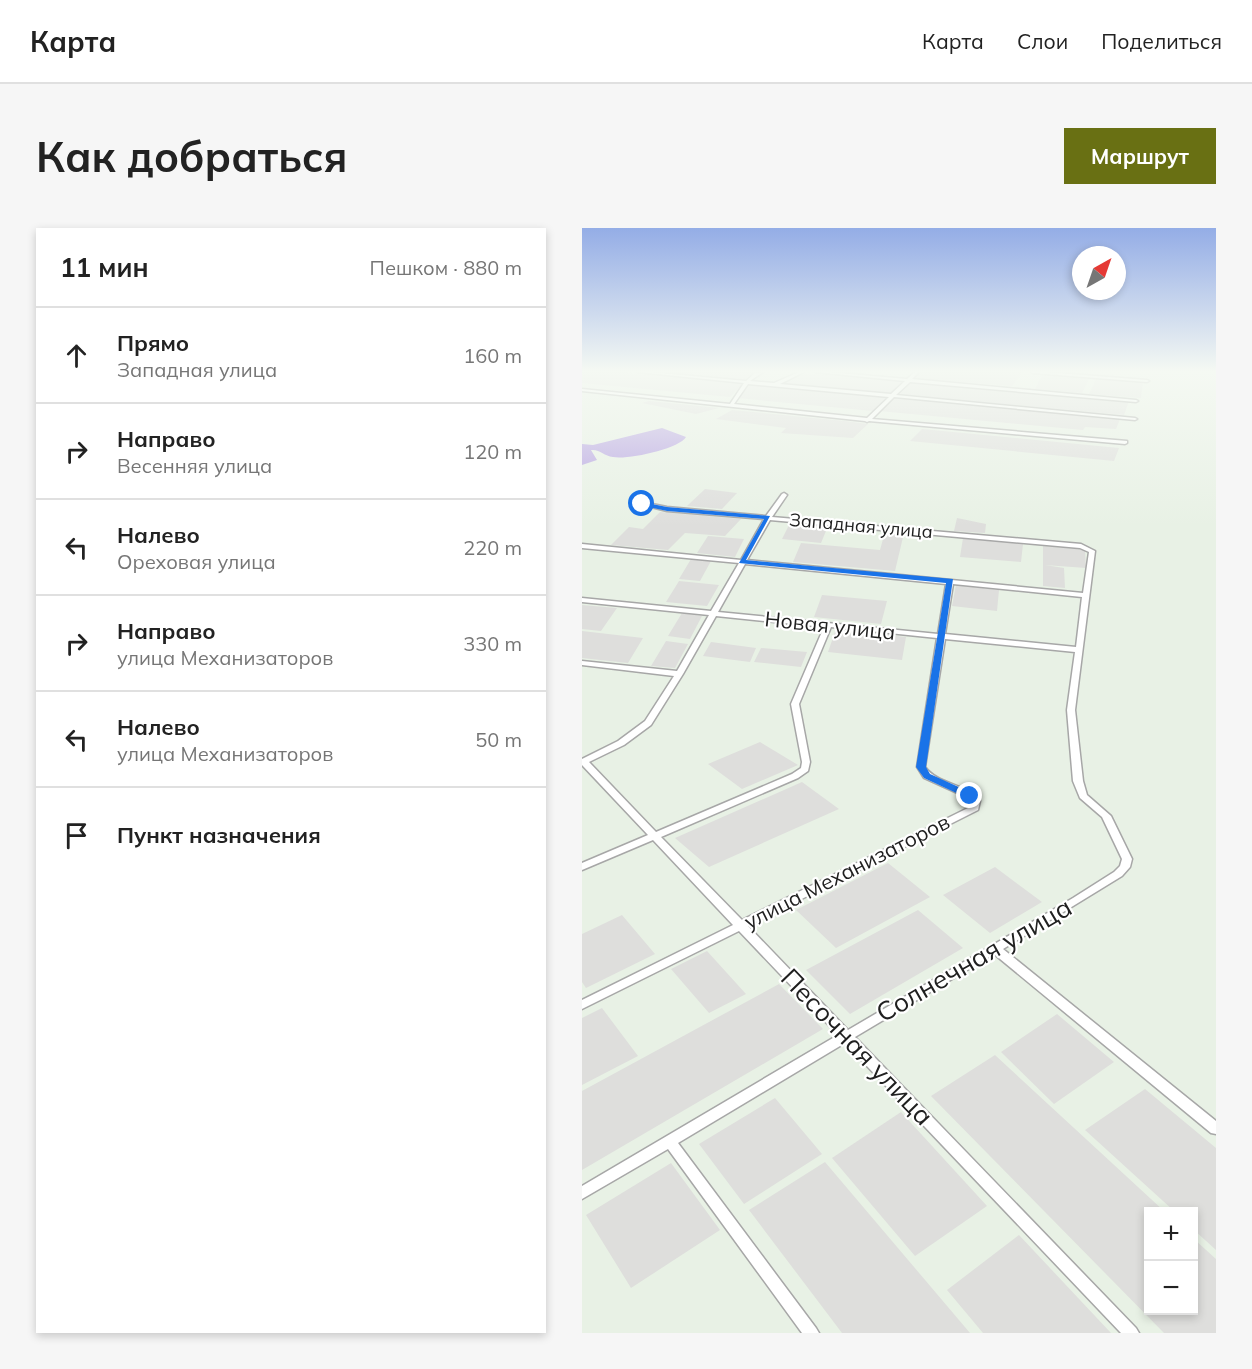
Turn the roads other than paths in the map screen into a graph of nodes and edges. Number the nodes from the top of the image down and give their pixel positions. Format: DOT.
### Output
graph roads {
  1 [pos="899,424"];
  2 [pos="1125,442"];
  3 [pos="784,495"];
  4 [pos="642,504"];
  5 [pos="768,518"];
  6 [pos="582,546"];
  7 [pos="742,562"];
  8 [pos="950,581"];
  9 [pos="1085,595"];
  10 [pos="582,600"];
  11 [pos="714,614"];
  12 [pos="828,626"];
  13 [pos="942,636"];
  14 [pos="1078,650"];
  15 [pos="582,663"];
  16 [pos="679,674"];
  17 [pos="582,762"];
  18 [pos="654,836"];
  19 [pos="582,867"];
  20 [pos="740,925"];
  21 [pos="994,948"];
  22 [pos="582,1005"];
  23 [pos="846,1036"];
  24 [pos="1216,1129"];
  25 [pos="670,1142"];
  26 [pos="582,1193"];
  27 [pos="811,1333"];
  28 [pos="1131,1333"];
  1 -- 2 [label="street"];
  3 -- 5 [label="street"];
  4 -- 5 [label="street, Западная улица"];
  5 -- 7 [label="street"];
  5 -- 9 [label="street, Западная улица"];
  6 -- 7 [label="street"];
  7 -- 8 [label="street"];
  7 -- 11 [label="street"];
  8 -- 9 [label="street"];
  8 -- 13 [label="street, улица Механизаторов"];
  9 -- 14 [label="street"];
  10 -- 11 [label="street, Новая улица"];
  11 -- 12 [label="street, Новая улица"];
  11 -- 16 [label="street"];
  12 -- 13 [label="street, Новая улица"];
  12 -- 18 [label="street"];
  13 -- 14 [label="street, Новая улица"];
  13 -- 20 [label="street, улица Механизаторов"];
  14 -- 21 [label="street, Солнечная улица"];
  15 -- 16 [label="street"];
  16 -- 17 [label="street"];
  17 -- 18 [label="street, Песочная улица"];
  18 -- 19 [label="street"];
  18 -- 20 [label="street, Песочная улица"];
  20 -- 22 [label="street, улица Механизаторов"];
  20 -- 23 [label="street, Песочная улица"];
  21 -- 23 [label="street, Солнечная улица"];
  21 -- 24 [label="street"];
  23 -- 25 [label="street, Солнечная улица"];
  23 -- 28 [label="street, Песочная улица"];
  25 -- 26 [label="street, Солнечная улица"];
  25 -- 27 [label="street"];
}
